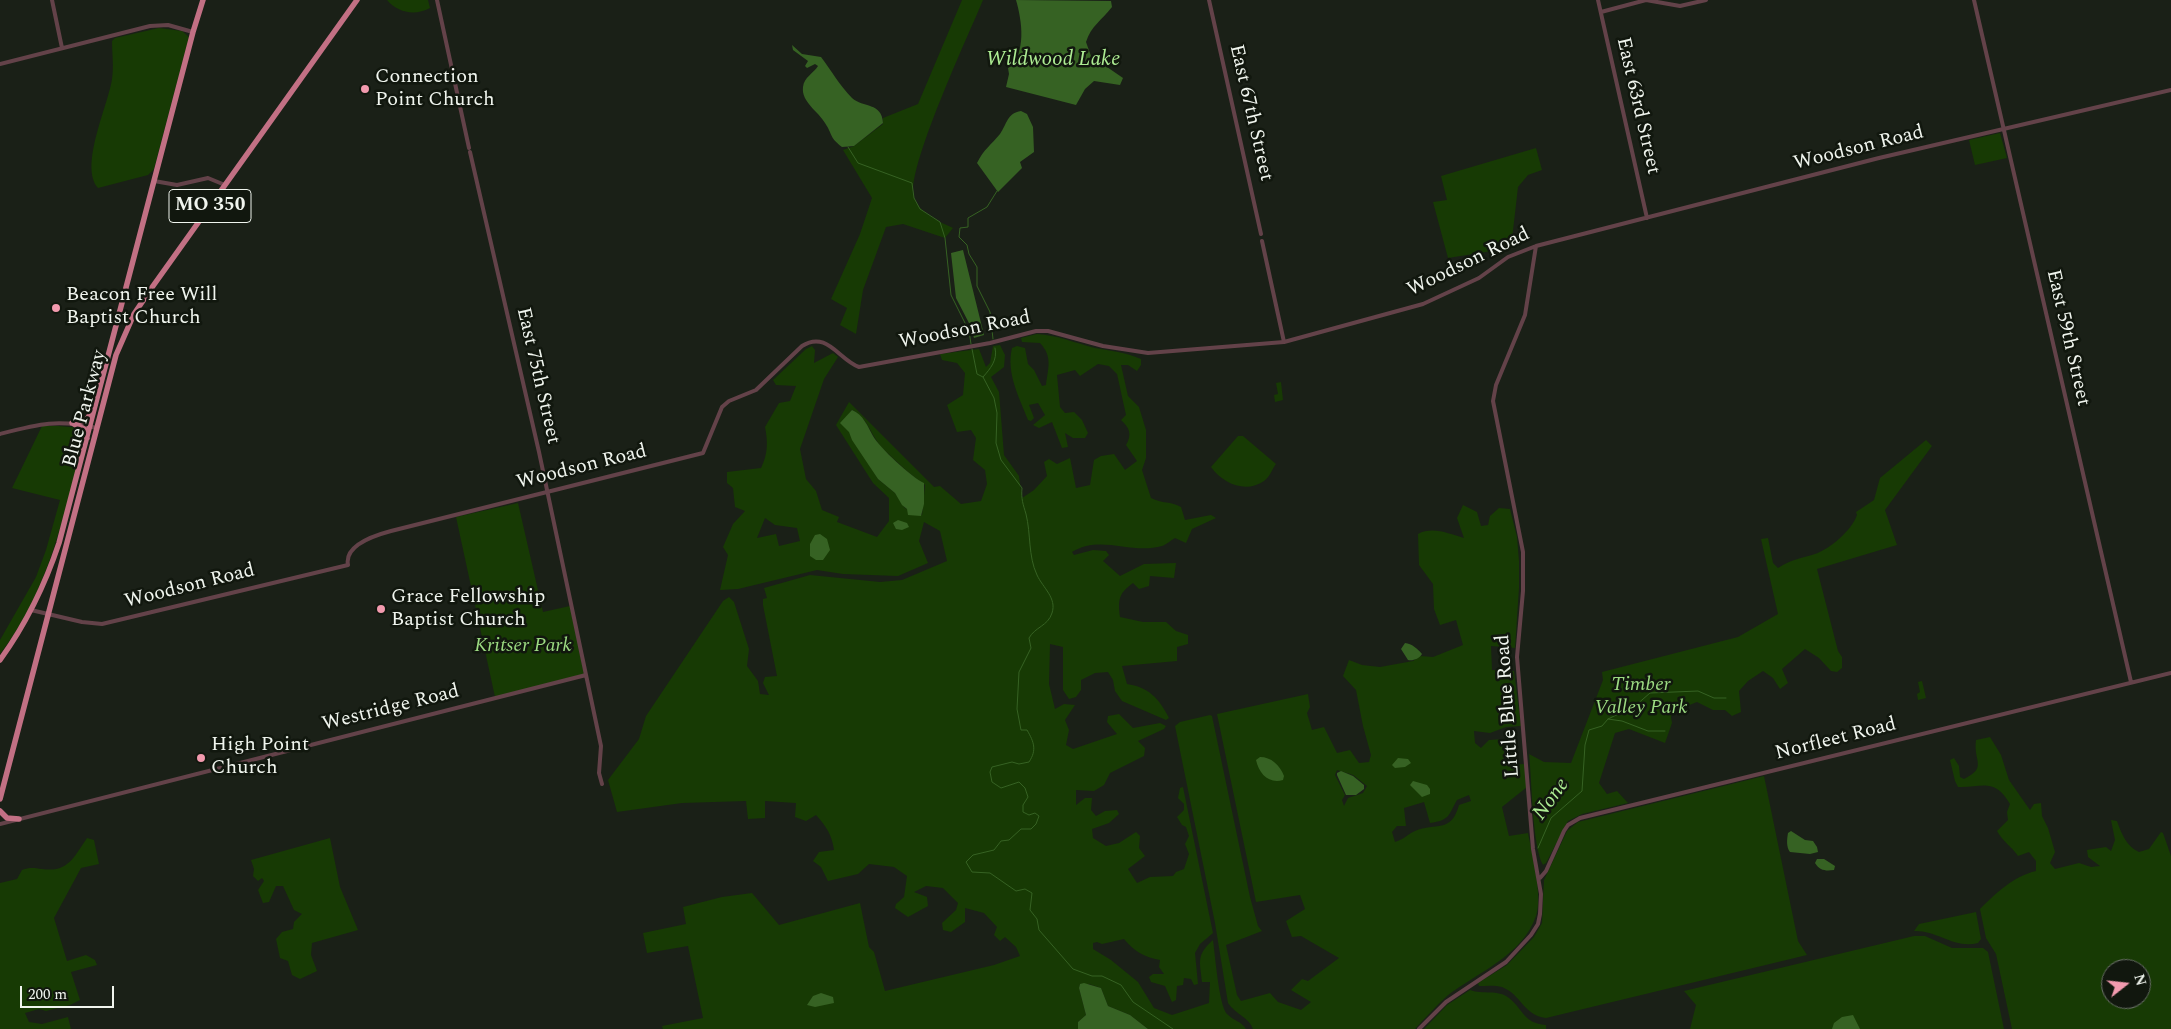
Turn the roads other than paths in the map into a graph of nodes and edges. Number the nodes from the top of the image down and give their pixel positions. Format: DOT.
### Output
graph roads {
  1 [pos="52,0"];
  2 [pos="203,0"];
  3 [pos="357,0"];
  4 [pos="437,0"];
  5 [pos="1209,0"];
  6 [pos="1598,0"];
  7 [pos="1706,0"];
  8 [pos="1974,0"];
  9 [pos="1601,12"];
  10 [pos="193,32"];
  11 [pos="62,48"];
  12 [pos="0,64"];
  13 [pos="2171,90"];
  14 [pos="2003,129"];
  15 [pos="154,181"];
  16 [pos="225,185"];
  17 [pos="1647,218"];
  18 [pos="1261,234"];
  19 [pos="1262,241"];
  20 [pos="1536,246"];
  21 [pos="1284,342"];
  22 [pos="99,393"];
  23 [pos="72,423"];
  24 [pos="94,428"];
  25 [pos="0,434"];
  26 [pos="87,440"];
  27 [pos="548,491"];
  28 [pos="31,610"];
  29 [pos="48,614"];
  30 [pos="0,660"];
  31 [pos="2171,673"];
  32 [pos="586,675"];
  33 [pos="2131,682"];
  34 [pos="602,784"];
  35 [pos="0,799"];
  36 [pos="0,811"];
  37 [pos="18,819"];
  38 [pos="0,824"];
  39 [pos="1540,878"];
  40 [pos="1419,1029"];
  1 -- 11 [label="street"];
  2 -- 10 [label="highway, Blue Parkway / MO 350"];
  3 -- 16 [label="highway, Blue Parkway / MO 350"];
  4 -- 27 [label="street, East 75th Street"];
  5 -- 18 [label="street, East 67th Street"];
  6 -- 9 [label="street, East 63rd Street"];
  7 -- 9 [label="street"];
  8 -- 14 [label="street, East 59th Street"];
  9 -- 17 [label="street, East 63rd Street"];
  10 -- 11 [label="street"];
  10 -- 15 [label="highway, Blue Parkway / MO 350"];
  11 -- 12 [label="street"];
  13 -- 14 [label="street, Woodson Road"];
  14 -- 17 [label="street, Woodson Road"];
  14 -- 33 [label="street, East 59th Street"];
  15 -- 16 [label="street"];
  15 -- 22 [label="highway, Blue Parkway / MO 350"];
  16 -- 24 [label="highway, Blue Parkway / MO 350"];
  17 -- 20 [label="street, Woodson Road"];
  19 -- 21 [label="street"];
  20 -- 21 [label="street, Woodson Road"];
  20 -- 39 [label="street, Little Blue Road"];
  21 -- 27 [label="street, Woodson Road"];
  22 -- 23 [label="highway"];
  22 -- 24 [label="highway, Blue Parkway / MO 350"];
  23 -- 24 [label="street"];
  23 -- 25 [label="street"];
  23 -- 26 [label="highway"];
  24 -- 26 [label="highway, Blue Parkway / MO 350"];
  24 -- 29 [label="highway, Blue Parkway / MO 350"];
  26 -- 28 [label="highway, Blue Parkway / MO 350"];
  27 -- 29 [label="street, Woodson Road"];
  27 -- 32 [label="street, East 75th Street"];
  28 -- 29 [label="street, Woodson Road"];
  28 -- 30 [label="highway, Blue Parkway / MO 350"];
  29 -- 35 [label="highway, Blue Parkway / MO 350"];
  31 -- 33 [label="street, Norfleet Road"];
  32 -- 34 [label="street, East 75th Street"];
  32 -- 37 [label="street, Westridge Road"];
  33 -- 39 [label="street, Norfleet Road"];
  36 -- 37 [label="highway"];
  37 -- 38 [label="street, Westridge Road"];
  39 -- 40 [label="street, Little Blue Road"];
}
